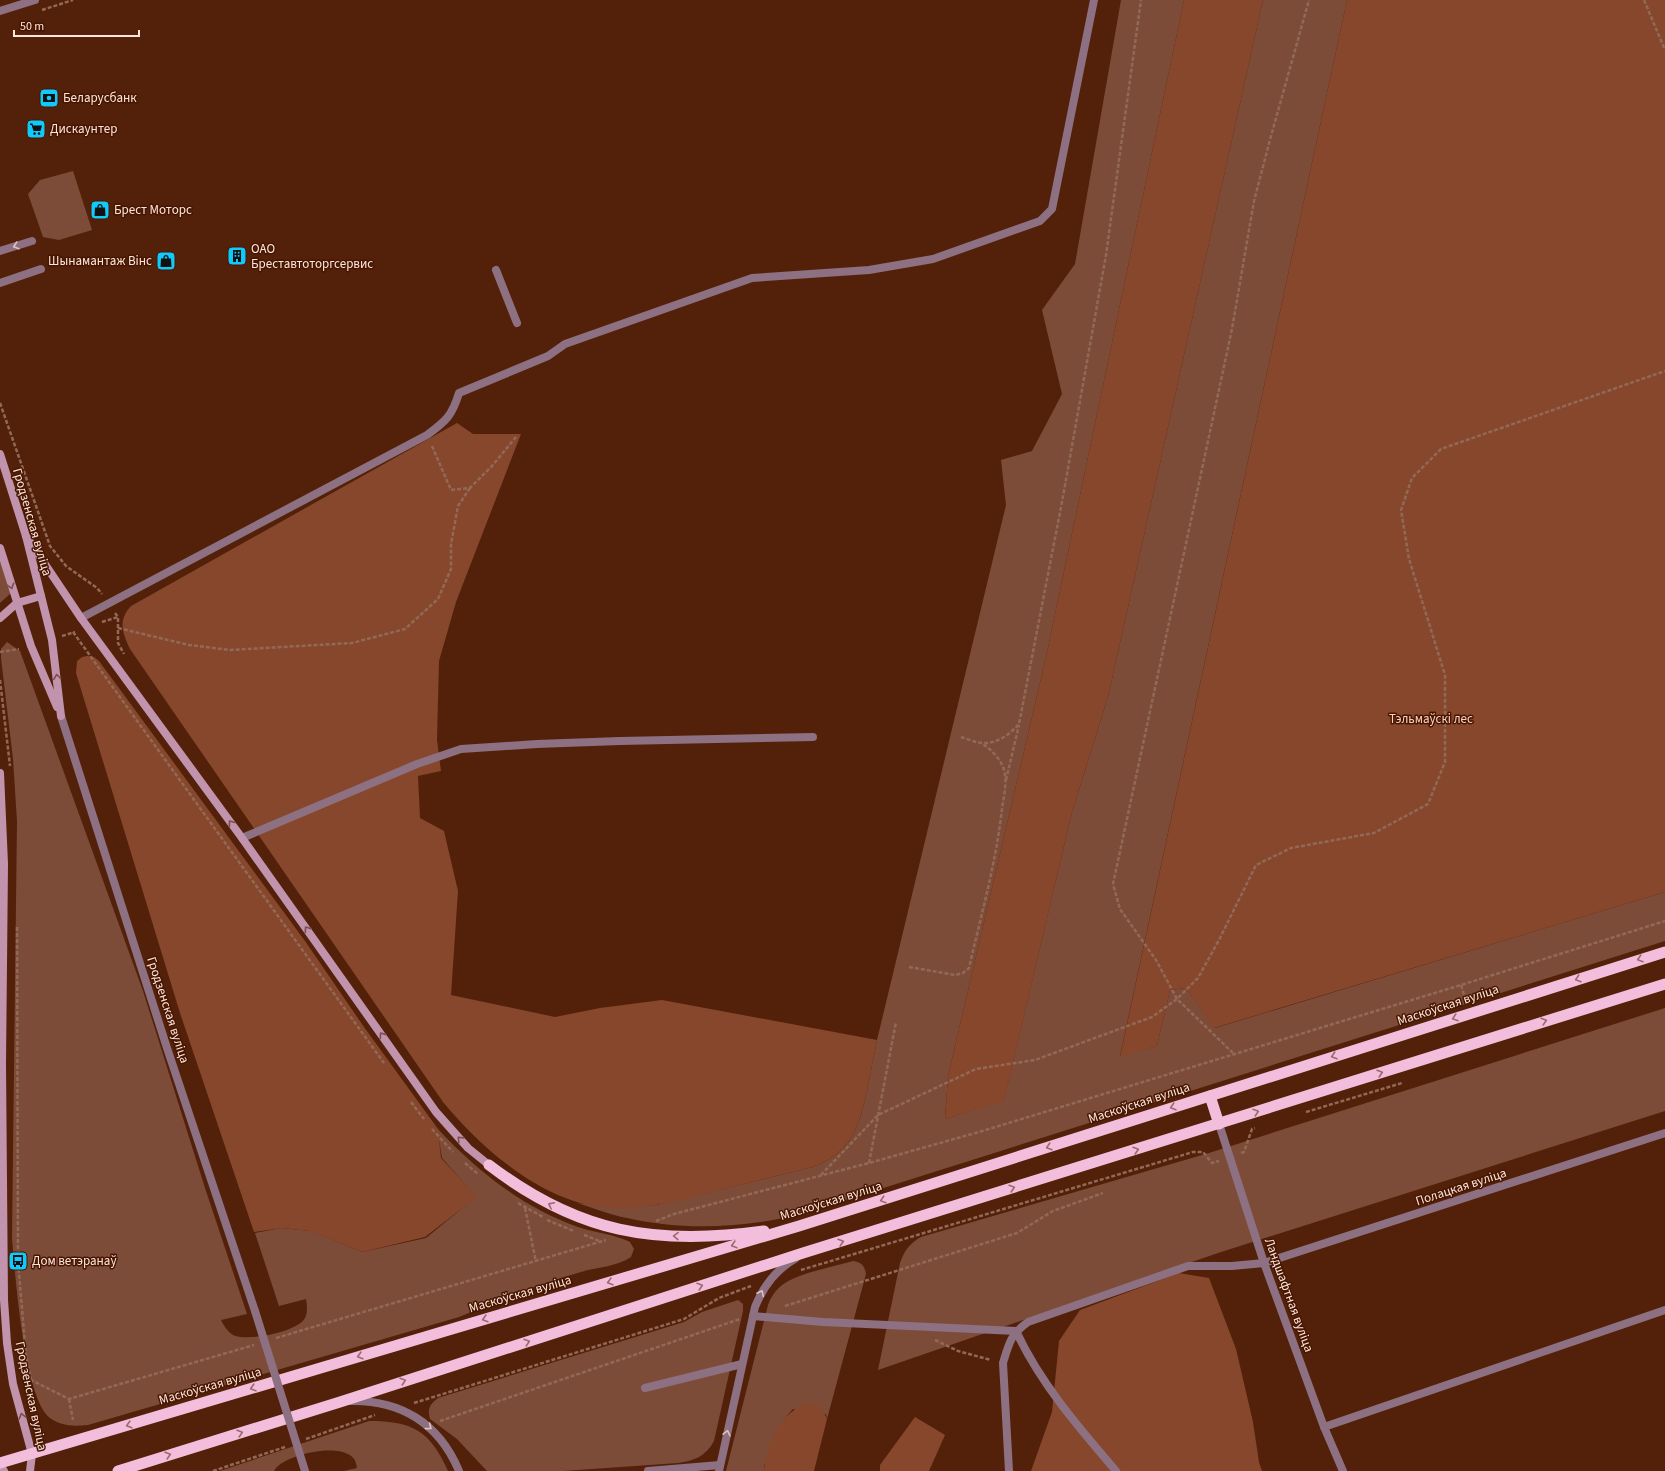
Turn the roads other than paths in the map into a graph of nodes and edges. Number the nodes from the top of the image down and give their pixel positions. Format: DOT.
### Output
graph roads {
  1 [pos="35,0"];
  2 [pos="1094,0"];
  3 [pos="0,11"];
  4 [pos="32,241"];
  5 [pos="0,251"];
  6 [pos="41,269"];
  7 [pos="496,270"];
  8 [pos="0,283"];
  9 [pos="517,323"];
  10 [pos="0,454"];
  11 [pos="26,536"];
  12 [pos="0,548"];
  13 [pos="41,596"];
  14 [pos="17,603"];
  15 [pos="0,618"];
  16 [pos="81,618"];
  17 [pos="61,716"];
  18 [pos="813,737"];
  19 [pos="0,773"];
  20 [pos="242,838"];
  21 [pos="2,864"];
  22 [pos="1665,952"];
  23 [pos="1665,984"];
  24 [pos="1210,1096"];
  25 [pos="1219,1124"];
  26 [pos="1665,1134"];
  27 [pos="488,1165"];
  28 [pos="799,1226"];
  29 [pos="803,1253"];
  30 [pos="1264,1263"];
  31 [pos="1665,1310"];
  32 [pos="753,1316"];
  33 [pos="1016,1331"];
  34 [pos="742,1364"];
  35 [pos="645,1388"];
  36 [pos="340,1402"];
  37 [pos="1324,1427"];
  38 [pos="32,1454"];
  39 [pos="0,1464"];
  40 [pos="719,1468"];
  41 [pos="4,1471"];
  42 [pos="30,1471"];
  43 [pos="118,1471"];
  44 [pos="305,1471"];
  45 [pos="460,1471"];
  46 [pos="648,1471"];
  47 [pos="1009,1471"];
  48 [pos="1116,1471"];
  49 [pos="1343,1471"];
  1 -- 3 [label="street"];
  2 -- 16 [label="street"];
  4 -- 5 [label="street, one-way"];
  6 -- 8 [label="street"];
  7 -- 9 [label="street"];
  10 -- 11 [label="main road, Гродзенская вуліца"];
  11 -- 13 [label="main road, Гродзенская вуліца"];
  11 -- 16 [label="main road"];
  12 -- 14 [label="main road, Гродзенская вуліца, one-way"];
  13 -- 14 [label="main road, Гродзенская вуліца"];
  17 -- 13 [label="main road, Гродзенская вуліца, one-way"];
  14 -- 15 [label="main road, Гродзенская вуліца"];
  14 -- 17 [label="main road, Гродзенская вуліца"];
  20 -- 16 [label="main road, one-way"];
  17 -- 44 [label="street, Гродзенская вуліца, bridge"];
  18 -- 20 [label="street"];
  19 -- 21 [label="main road, Гродзенская вуліца"];
  27 -- 20 [label="main road, one-way"];
  38 -- 21 [label="main road, Гродзенская вуліца, one-way"];
  22 -- 24 [label="highway, Маскоўская вуліца, one-way"];
  25 -- 23 [label="highway, one-way"];
  24 -- 25 [label="highway"];
  24 -- 28 [label="highway, Маскоўская вуліца, one-way"];
  29 -- 25 [label="highway, one-way"];
  25 -- 30 [label="street, Ландшафтная вуліца"];
  26 -- 30 [label="street, Полацкая вуліца"];
  28 -- 27 [label="highway, one-way"];
  28 -- 38 [label="highway, Маскоўская вуліца, one-way"];
  32 -- 29 [label="street, one-way"];
  36 -- 29 [label="highway, one-way"];
  30 -- 33 [label="street, Полацкая вуліца"];
  30 -- 37 [label="street, Ландшафтная вуліца"];
  31 -- 37 [label="street"];
  32 -- 33 [label="street"];
  32 -- 34 [label="street"];
  33 -- 47 [label="street"];
  33 -- 48 [label="street"];
  34 -- 35 [label="street"];
  40 -- 34 [label="street, one-way"];
  43 -- 36 [label="highway, one-way"];
  36 -- 45 [label="street, one-way"];
  37 -- 49 [label="street, Ландшафтная вуліца"];
  38 -- 39 [label="highway, Маскоўская вуліца"];
  38 -- 42 [label="main road, Гродзенская вуліца"];
  39 -- 41 [label="main road"];
  40 -- 46 [label="street"];
}
